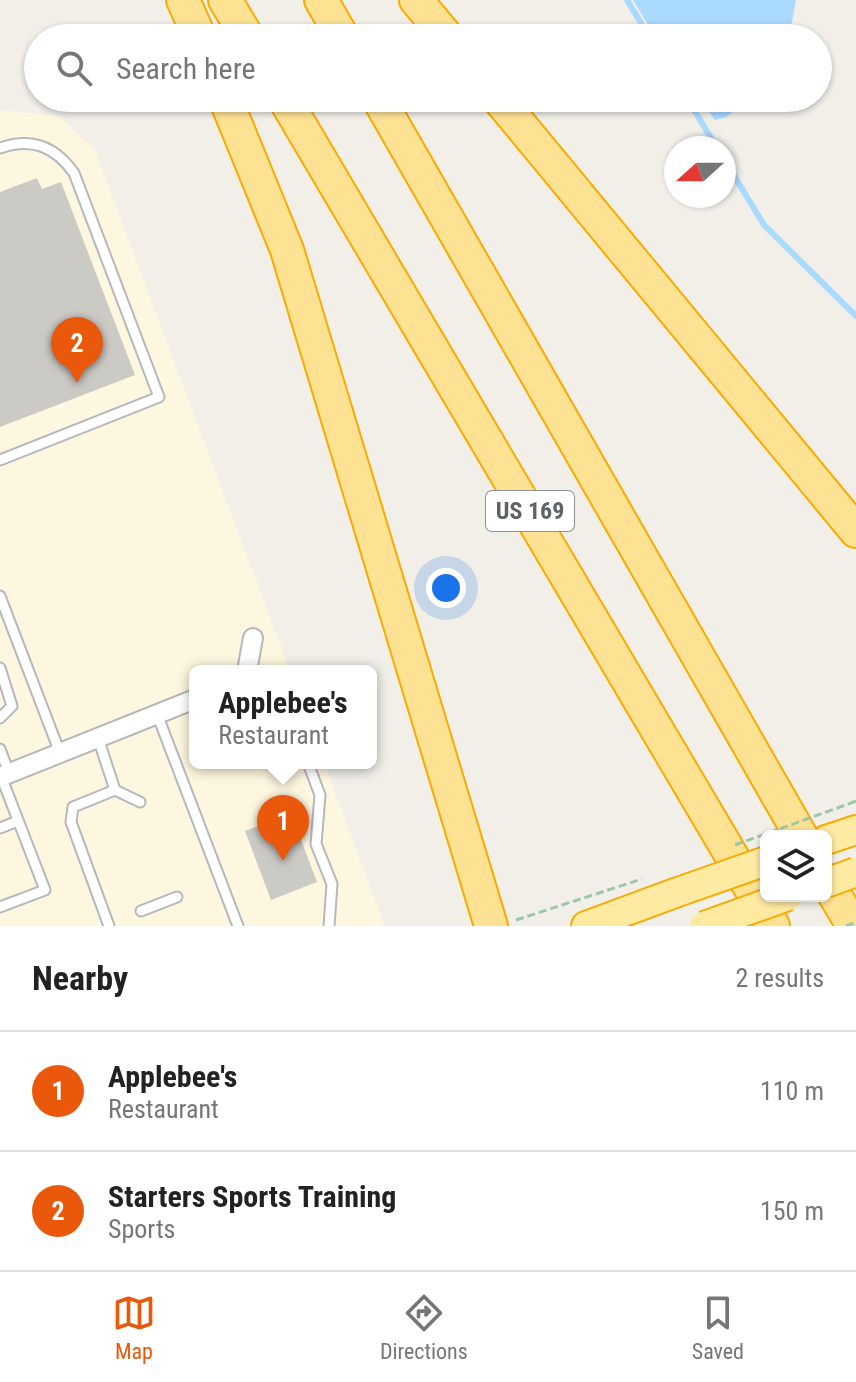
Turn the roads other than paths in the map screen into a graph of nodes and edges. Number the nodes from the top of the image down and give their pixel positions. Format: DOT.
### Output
graph roads {
  1 [pos="183,0"];
  2 [pos="225,0"];
  3 [pos="321,0"];
  4 [pos="416,0"];
  5 [pos="194,24"];
  6 [pos="240,24"];
  7 [pos="335,24"];
  8 [pos="436,24"];
  9 [pos="231,112"];
  10 [pos="292,112"];
  11 [pos="386,112"];
  12 [pos="510,112"];
  13 [pos="0,148"];
  14 [pos="0,460"];
  15 [pos="856,531"];
  16 [pos="0,596"];
  17 [pos="4,619"];
  18 [pos="253,638"];
  19 [pos="250,665"];
  20 [pos="0,668"];
  21 [pos="189,701"];
  22 [pos="157,714"];
  23 [pos="0,718"];
  24 [pos="98,738"];
  25 [pos="0,749"];
  26 [pos="60,753"];
  27 [pos="310,769"];
  28 [pos="3,775"];
  29 [pos="115,790"];
  30 [pos="140,802"];
  31 [pos="854,811"];
  32 [pos="18,821"];
  33 [pos="0,828"];
  34 [pos="798,830"];
  35 [pos="832,834"];
  36 [pos="760,862"];
  37 [pos="856,872"];
  38 [pos="832,879"];
  39 [pos="832,890"];
  40 [pos="177,897"];
  41 [pos="771,902"];
  42 [pos="0,907"];
  43 [pos="141,911"];
  44 [pos="499,924"];
  45 [pos="854,924"];
  46 [pos="109,926"];
  47 [pos="238,926"];
  48 [pos="329,926"];
  49 [pos="586,926"];
  50 [pos="704,926"];
  51 [pos="773,926"];
  1 -- 5 [label="highway"];
  2 -- 6 [label="highway"];
  3 -- 7 [label="highway"];
  4 -- 8 [label="highway"];
  9 -- 44 [label="highway"];
  10 -- 51 [label="highway, US 169"];
  11 -- 34 [label="highway, US 169"];
  12 -- 15 [label="highway"];
  13 -- 14 [label="lane"];
  16 -- 17 [label="lane"];
  17 -- 26 [label="lane"];
  18 -- 19 [label="street"];
  20 -- 23 [label="lane"];
  21 -- 22 [label="street"];
  22 -- 24 [label="street"];
  22 -- 47 [label="lane"];
  24 -- 26 [label="street"];
  24 -- 29 [label="lane"];
  25 -- 28 [label="lane"];
  26 -- 28 [label="street"];
  27 -- 48 [label="lane"];
  28 -- 32 [label="lane"];
  29 -- 30 [label="lane"];
  29 -- 46 [label="lane"];
  31 -- 35 [label="highway"];
  32 -- 33 [label="lane"];
  32 -- 42 [label="lane"];
  36 -- 49 [label="highway, bridge"];
  37 -- 38 [label="highway, bridge"];
  39 -- 45 [label="highway"];
  40 -- 43 [label="lane"];
  41 -- 50 [label="highway, bridge"];
}
